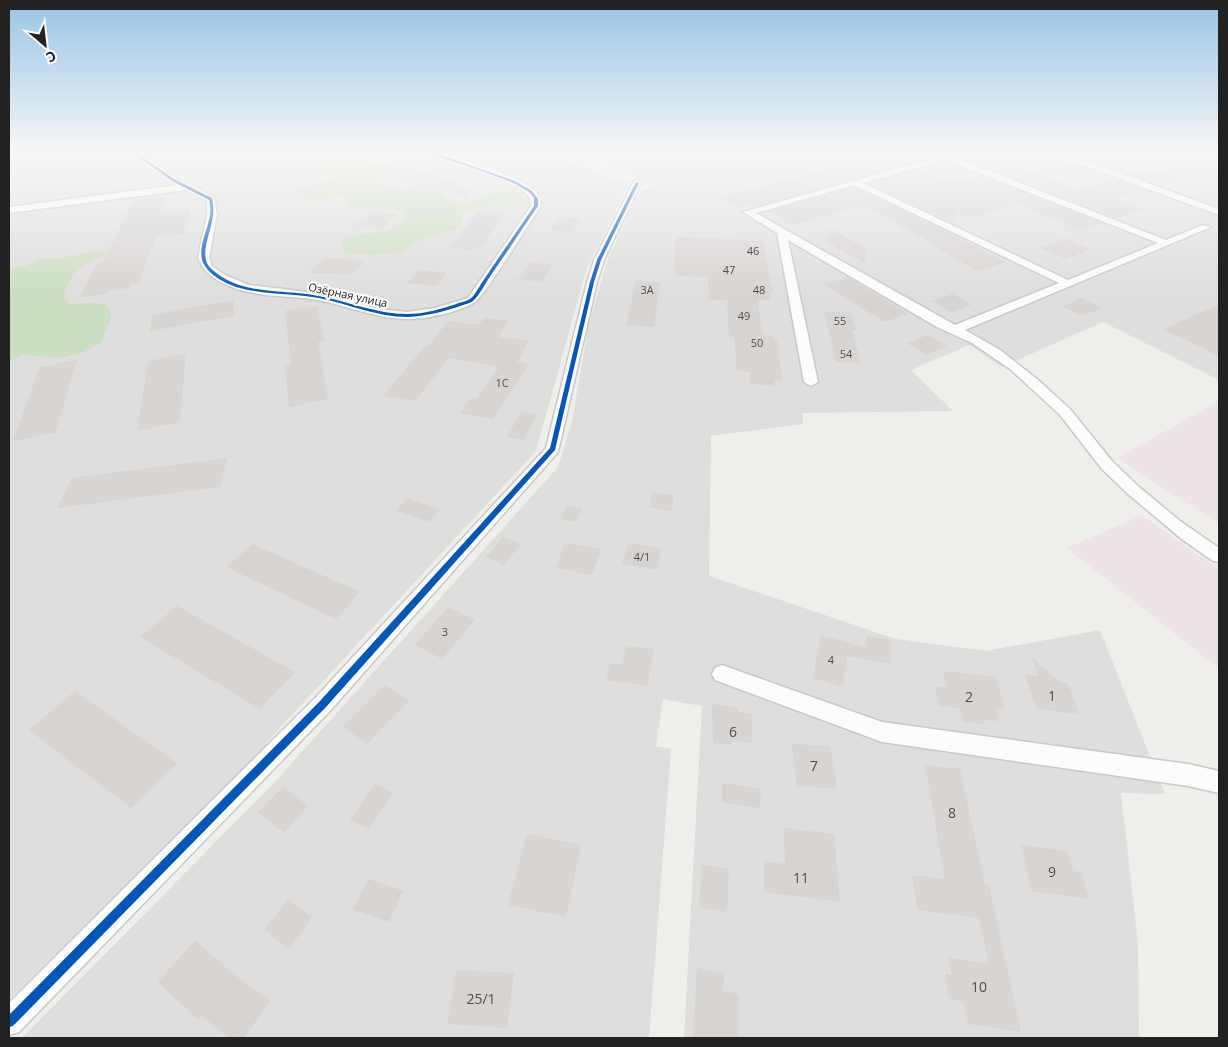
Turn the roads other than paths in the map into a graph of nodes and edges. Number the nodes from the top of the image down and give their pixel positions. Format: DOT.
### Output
graph roads {
  1 [pos="87,200"];
  2 [pos="211,200"];
  3 [pos="536,200"];
  4 [pos="629,200"];
  5 [pos="791,200"];
  6 [pos="892,200"];
  7 [pos="1056,200"];
  8 [pos="1186,200"];
  9 [pos="9,210"];
  10 [pos="1219,212"];
  11 [pos="1206,226"];
  12 [pos="782,233"];
  13 [pos="1166,243"];
  14 [pos="1069,284"];
  15 [pos="957,330"];
  16 [pos="810,382"];
  17 [pos="1219,556"];
  18 [pos="722,674"];
  19 [pos="1219,782"];
  20 [pos="9,1022"];
  1 -- 9 [label="street"];
  2 -- 3 [label="street, Озёрная улица"];
  4 -- 20 [label="street"];
  5 -- 12 [label="street"];
  6 -- 14 [label="street"];
  7 -- 13 [label="street"];
  8 -- 10 [label="street"];
  11 -- 13 [label="street"];
  12 -- 15 [label="street"];
  12 -- 16 [label="street"];
  13 -- 14 [label="street"];
  14 -- 15 [label="street"];
  15 -- 17 [label="street"];
  18 -- 19 [label="street"];
}
